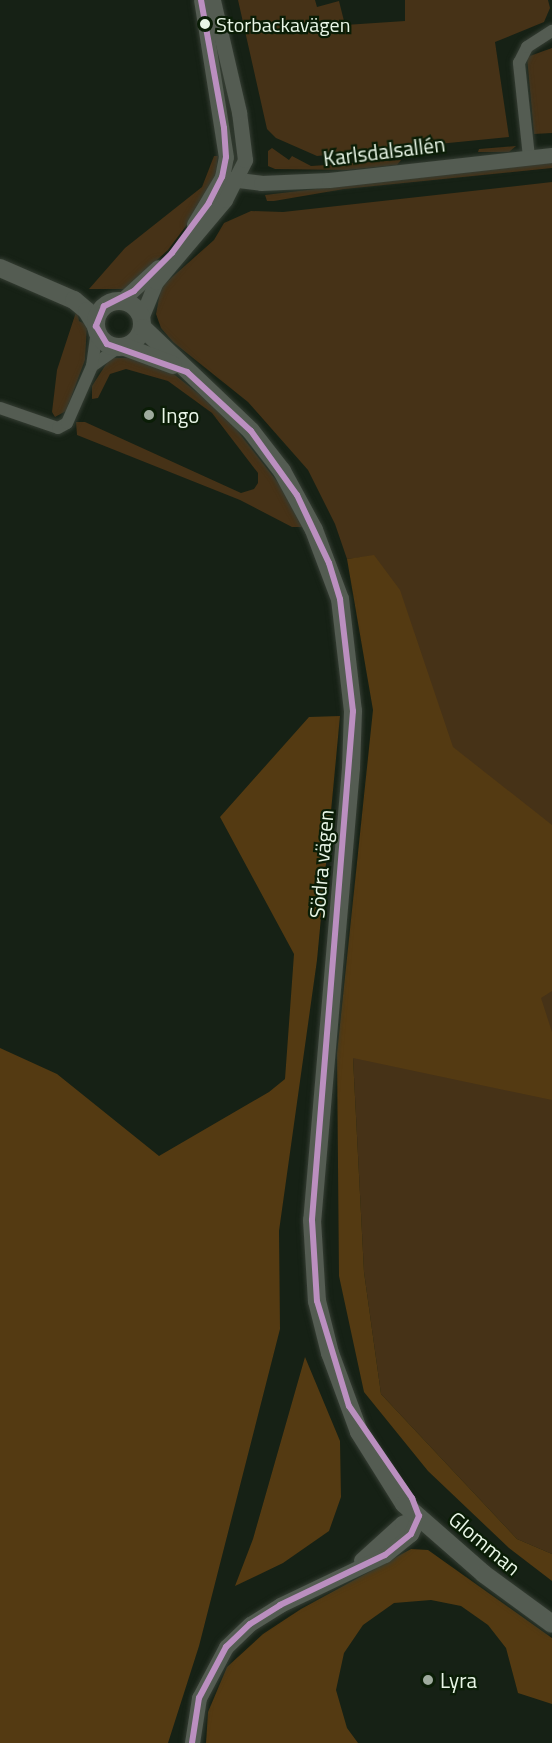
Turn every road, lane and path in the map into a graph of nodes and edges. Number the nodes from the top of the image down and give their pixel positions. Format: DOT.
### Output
graph roads {
  1 [pos="201,0"];
  2 [pos="213,0"];
  3 [pos="552,31"];
  4 [pos="552,154"];
  5 [pos="529,157"];
  6 [pos="222,177"];
  7 [pos="238,180"];
  8 [pos="0,268"];
  9 [pos="45,284"];
  10 [pos="115,302"];
  11 [pos="142,322"];
  12 [pos="96,328"];
  13 [pos="121,347"];
  14 [pos="92,366"];
  15 [pos="187,372"];
  16 [pos="0,408"];
  17 [pos="419,1516"];
  18 [pos="552,1624"];
  19 [pos="192,1743"];
  1 -- 6 [label="street"];
  2 -- 7 [label="street"];
  3 -- 5 [label="street"];
  4 -- 5 [label="street, Karlsdalsallén"];
  5 -- 7 [label="street, Karlsdalsallén"];
  6 -- 7 [label="street, Karlsdalsallén"];
  6 -- 10 [label="street"];
  7 -- 11 [label="street"];
  8 -- 9 [label="main road"];
  9 -- 10 [label="main road"];
  9 -- 12 [label="main road"];
  10 -- 11 [label="main road"];
  10 -- 12 [label="main road"];
  11 -- 13 [label="main road"];
  11 -- 15 [label="main road, Södra vägen"];
  12 -- 13 [label="main road"];
  12 -- 14 [label="street"];
  13 -- 14 [label="street"];
  13 -- 15 [label="main road, Södra vägen"];
  14 -- 16 [label="street"];
  15 -- 17 [label="main road, Södra vägen"];
  17 -- 18 [label="main road, Glomman"];
  17 -- 19 [label="street, Glomman"];
}
